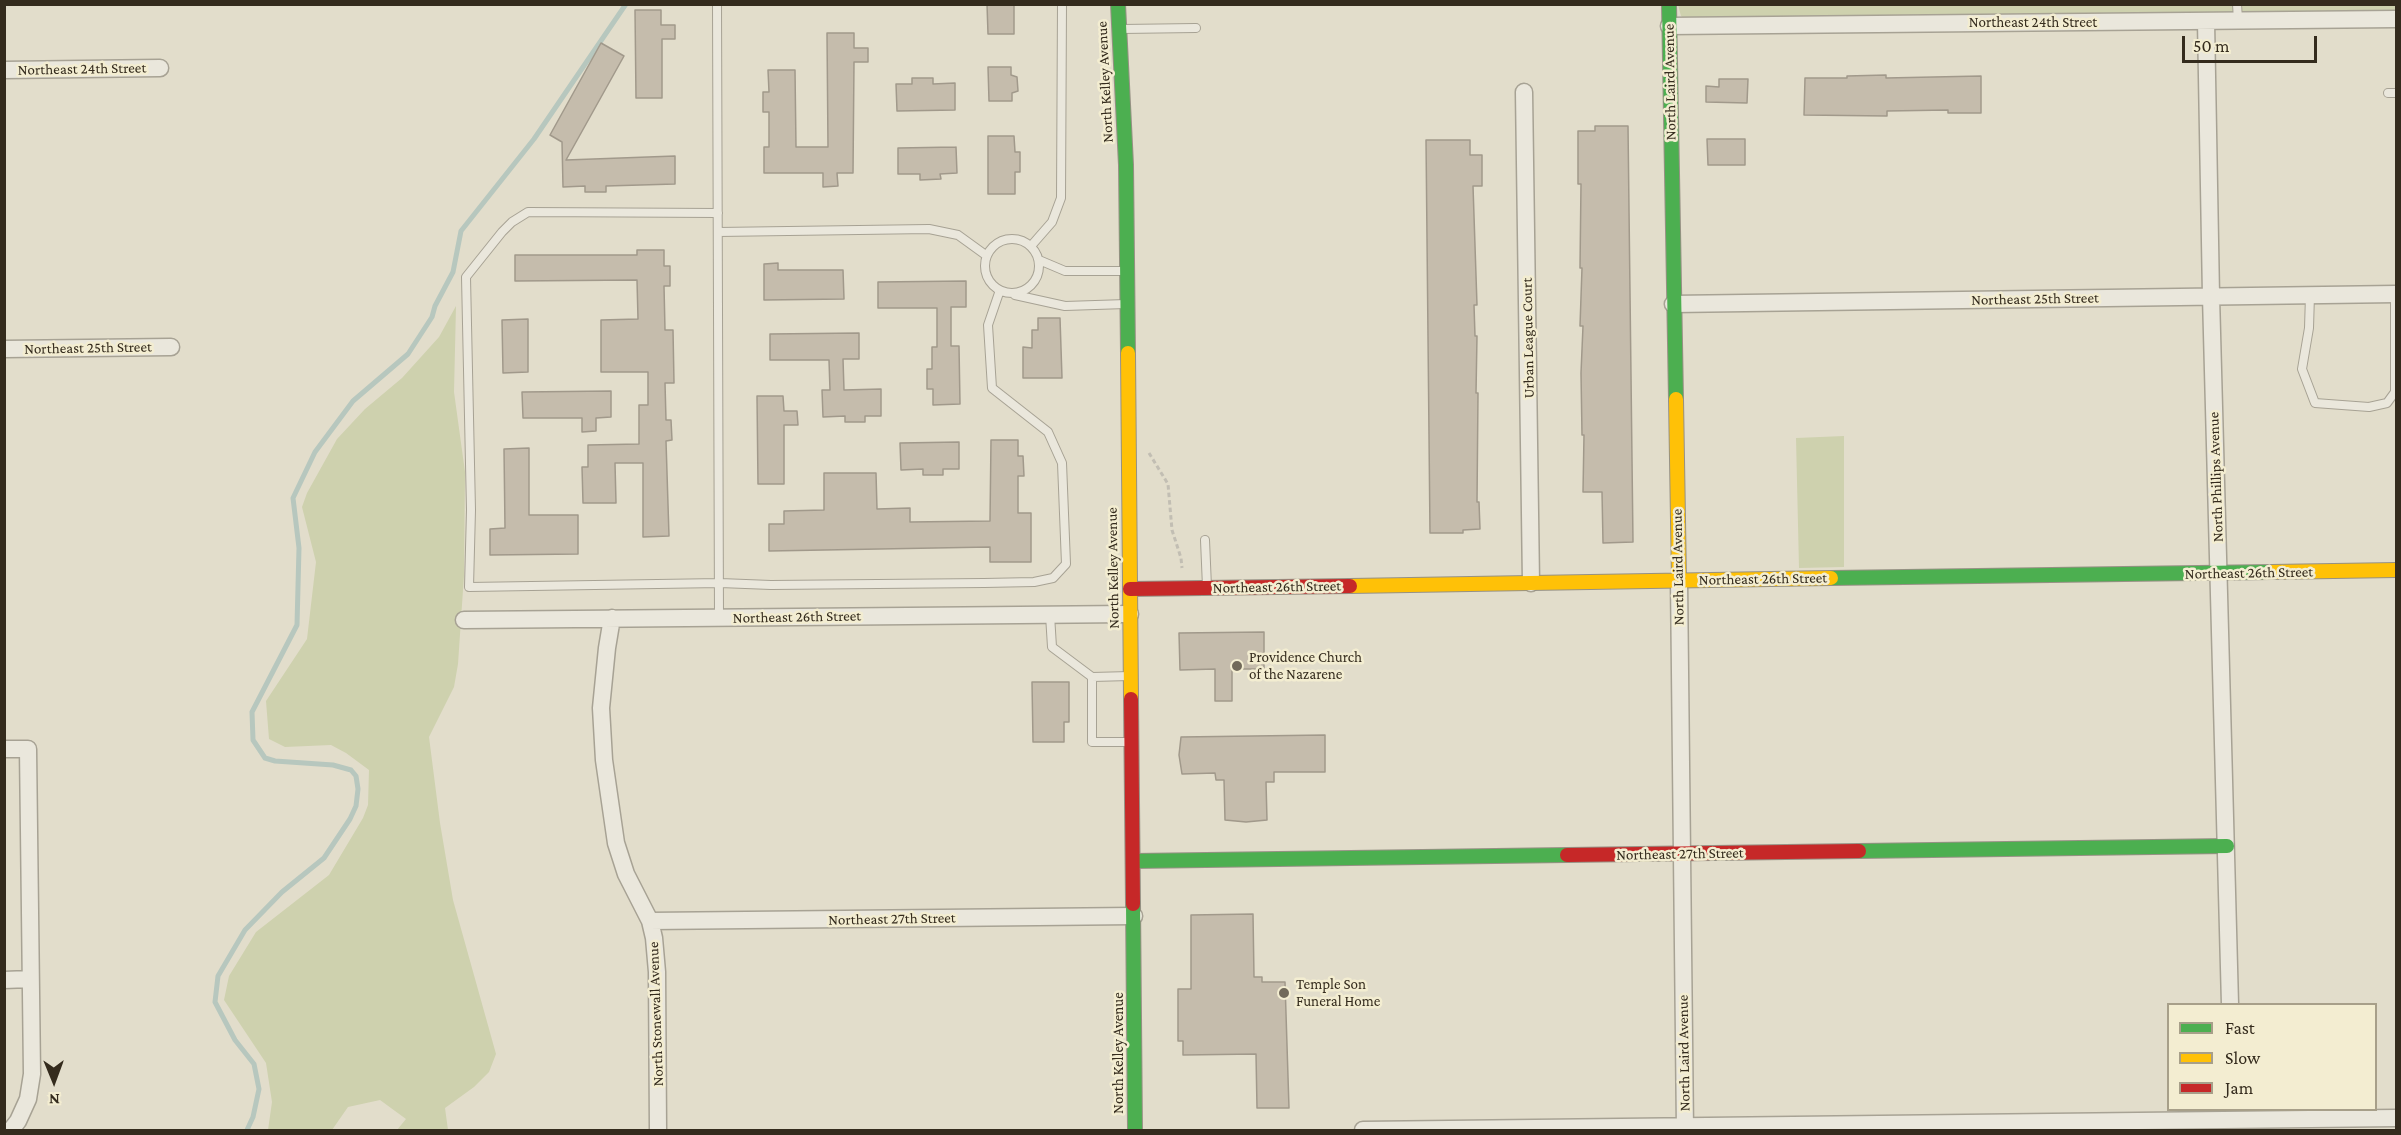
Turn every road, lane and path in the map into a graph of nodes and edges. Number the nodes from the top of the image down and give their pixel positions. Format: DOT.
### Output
graph roads {
  1 [pos="717,4"];
  2 [pos="1062,4"];
  3 [pos="1118,4"];
  4 [pos="1669,4"];
  5 [pos="2237,12"];
  6 [pos="2397,19"];
  7 [pos="2206,21"];
  8 [pos="1669,26"];
  9 [pos="1119,28"];
  10 [pos="1196,28"];
  11 [pos="160,68"];
  12 [pos="4,70"];
  13 [pos="1524,92"];
  14 [pos="718,213"];
  15 [pos="718,232"];
  16 [pos="1031,246"];
  17 [pos="987,256"];
  18 [pos="1039,260"];
  19 [pos="1127,271"];
  20 [pos="1000,290"];
  21 [pos="1011,294"];
  22 [pos="2396,294"];
  23 [pos="2310,295"];
  24 [pos="2211,296"];
  25 [pos="1127,304"];
  26 [pos="1674,304"];
  27 [pos="171,347"];
  28 [pos="4,349"];
  29 [pos="1205,540"];
  30 [pos="2397,570"];
  31 [pos="2219,573"];
  32 [pos="1679,580"];
  33 [pos="720,583"];
  34 [pos="1531,583"];
  35 [pos="1206,588"];
  36 [pos="1130,589"];
  37 [pos="1130,614"];
  38 [pos="1050,615"];
  39 [pos="612,618"];
  40 [pos="719,618"];
  41 [pos="464,620"];
  42 [pos="1131,676"];
  43 [pos="1092,677"];
  44 [pos="1132,742"];
  45 [pos="4,749"];
  46 [pos="2227,846"];
  47 [pos="1681,854"];
  48 [pos="1134,861"];
  49 [pos="1134,916"];
  50 [pos="650,921"];
  51 [pos="4,980"];
  52 [pos="30,980"];
  53 [pos="2230,1003"];
  54 [pos="2397,1118"];
  55 [pos="2233,1120"];
  56 [pos="1685,1129"];
  57 [pos="11,1131"];
  58 [pos="658,1131"];
  59 [pos="1135,1131"];
  60 [pos="1363,1131"];
  1 -- 14 [label="lane"];
  2 -- 16 [label="lane"];
  3 -- 9 [label="street, North Kelley Avenue"];
  4 -- 8 [label="street, North Laird Avenue"];
  5 -- 6 [label="street, Northeast 24th Street"];
  5 -- 7 [label="street, Northeast 24th Street"];
  7 -- 8 [label="street, Northeast 24th Street"];
  7 -- 24 [label="street, North Phillips Avenue"];
  8 -- 26 [label="street, North Laird Avenue"];
  9 -- 10 [label="lane"];
  9 -- 19 [label="street, North Kelley Avenue"];
  11 -- 12 [label="street, Northeast 24th Street"];
  13 -- 34 [label="street, Urban League Court"];
  14 -- 15 [label="lane"];
  14 -- 33 [label="lane"];
  15 -- 17 [label="lane"];
  15 -- 33 [label="lane"];
  16 -- 17 [label="lane"];
  16 -- 18 [label="lane"];
  17 -- 20 [label="lane"];
  18 -- 19 [label="lane"];
  18 -- 21 [label="lane"];
  19 -- 25 [label="street, North Kelley Avenue"];
  20 -- 21 [label="lane"];
  20 -- 33 [label="lane"];
  21 -- 25 [label="lane"];
  22 -- 23 [label="street, Northeast 25th Street"];
  22 -- 23 [label="lane"];
  23 -- 24 [label="street, Northeast 25th Street"];
  24 -- 26 [label="street, Northeast 25th Street"];
  24 -- 31 [label="street, North Phillips Avenue"];
  25 -- 36 [label="street, North Kelley Avenue"];
  26 -- 32 [label="street, North Laird Avenue"];
  27 -- 28 [label="street, Northeast 25th Street"];
  29 -- 35 [label="lane"];
  30 -- 31 [label="street, Northeast 26th Street"];
  31 -- 32 [label="street, Northeast 26th Street"];
  31 -- 46 [label="street, North Phillips Avenue"];
  32 -- 34 [label="street, Northeast 26th Street"];
  32 -- 47 [label="street, North Laird Avenue"];
  33 -- 40 [label="lane"];
  34 -- 35 [label="street, Northeast 26th Street"];
  35 -- 36 [label="street, Northeast 26th Street"];
  36 -- 37 [label="street, North Kelley Avenue"];
  37 -- 38 [label="street, Northeast 26th Street"];
  37 -- 42 [label="street, North Kelley Avenue"];
  38 -- 40 [label="street, Northeast 26th Street"];
  38 -- 43 [label="lane"];
  39 -- 40 [label="street, Northeast 26th Street"];
  39 -- 41 [label="street, Northeast 26th Street"];
  39 -- 50 [label="street, North Stonewall Avenue"];
  42 -- 43 [label="lane"];
  42 -- 44 [label="street, North Kelley Avenue"];
  43 -- 44 [label="lane"];
  44 -- 48 [label="street, North Kelley Avenue"];
  45 -- 52 [label="street"];
  46 -- 47 [label="street, Northeast 27th Street"];
  46 -- 53 [label="street, North Phillips Avenue"];
  47 -- 48 [label="street, Northeast 27th Street"];
  47 -- 56 [label="street, North Laird Avenue"];
  48 -- 49 [label="street, North Kelley Avenue"];
  49 -- 50 [label="street, Northeast 27th Street"];
  49 -- 59 [label="street, North Kelley Avenue"];
  50 -- 58 [label="street, North Stonewall Avenue"];
  51 -- 52 [label="street"];
  52 -- 57 [label="street"];
  54 -- 55 [label="street"];
  55 -- 56 [label="street"];
  56 -- 60 [label="street"];
}
